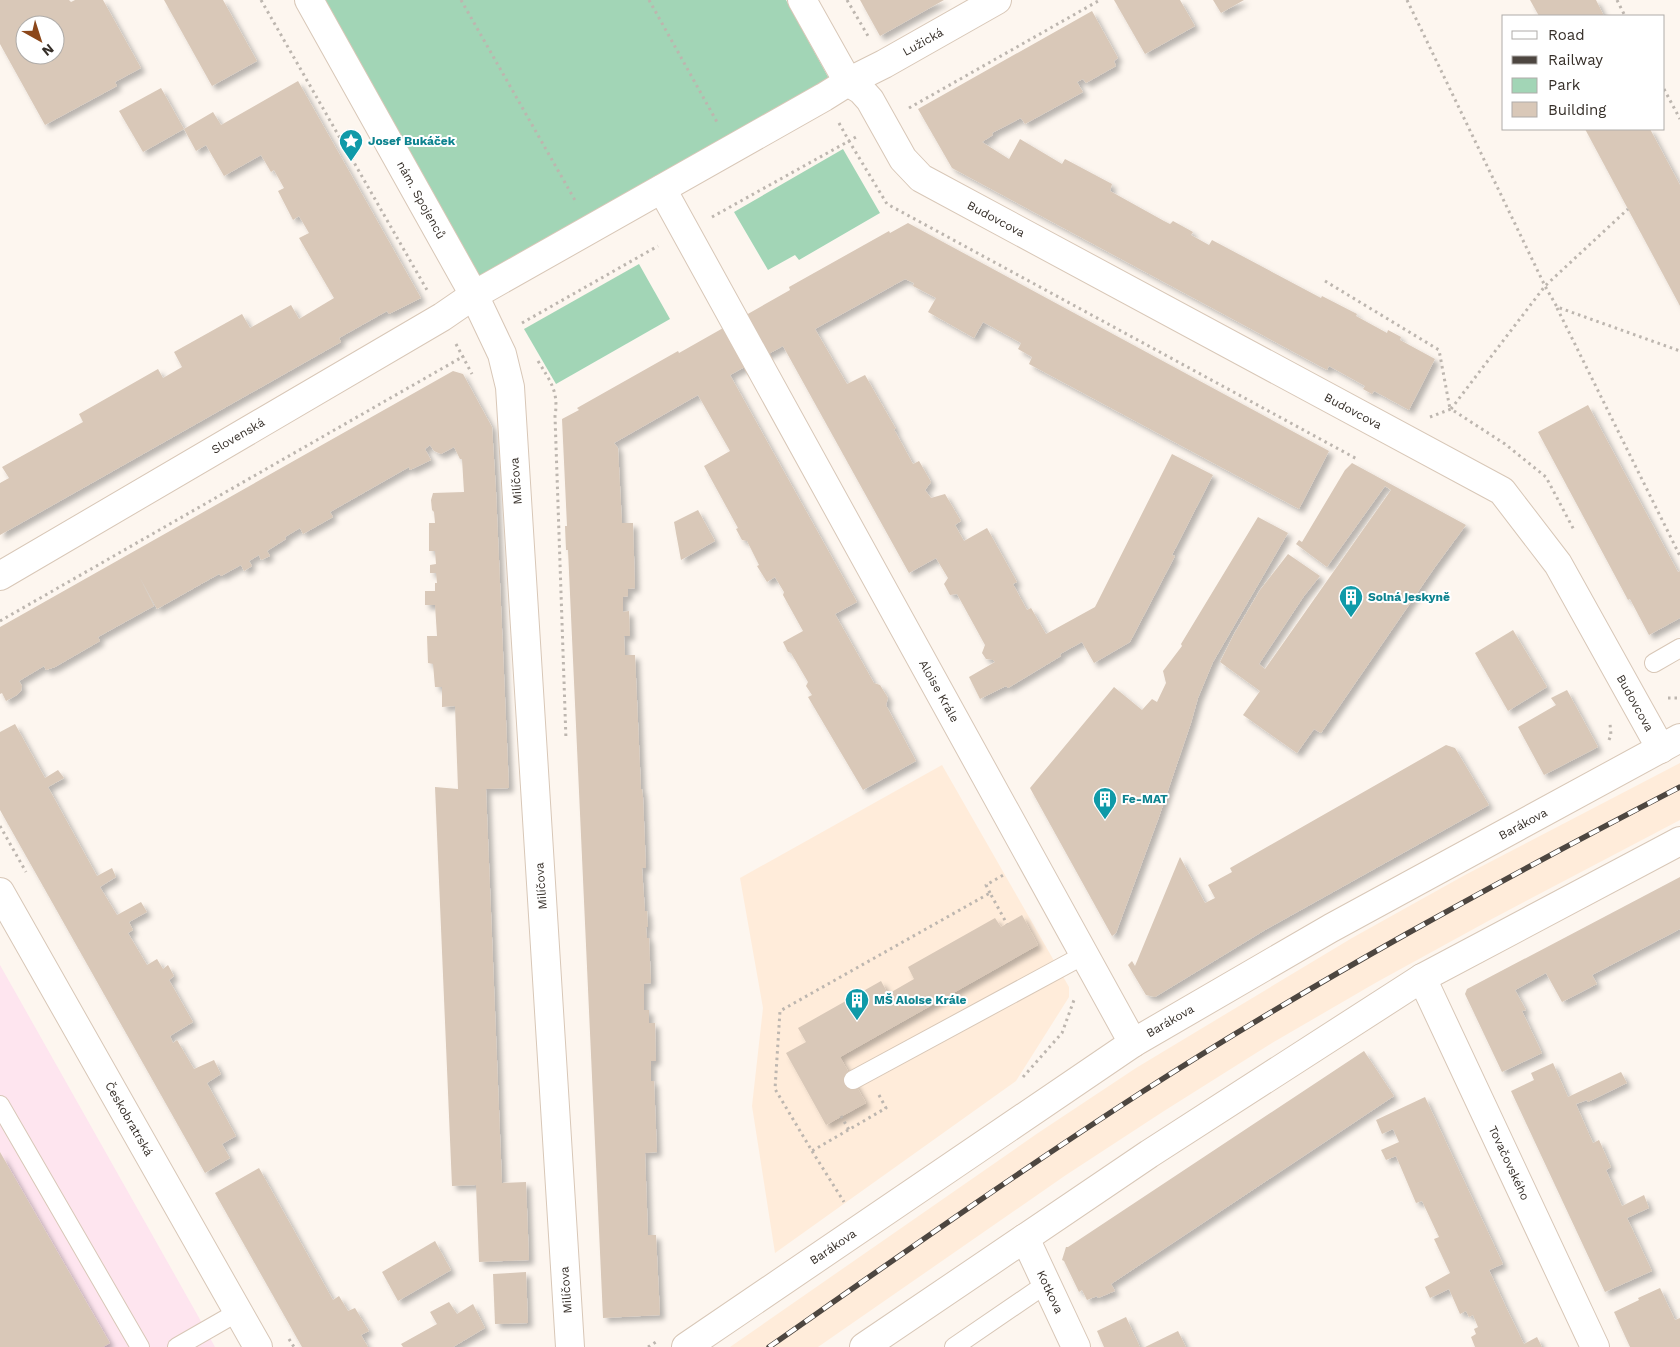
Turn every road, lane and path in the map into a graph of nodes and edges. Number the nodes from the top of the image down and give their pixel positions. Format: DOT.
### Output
graph roads {
  1 [pos="261,0"];
  2 [pos="309,0"];
  3 [pos="461,0"];
  4 [pos="649,0"];
  5 [pos="802,0"];
  6 [pos="997,0"];
  7 [pos="1100,0"];
  8 [pos="1406,0"];
  9 [pos="1616,0"];
  10 [pos="1624,15"];
  11 [pos="848,82"];
  12 [pos="1665,91"];
  13 [pos="1680,119"];
  14 [pos="882,123"];
  15 [pos="849,141"];
  16 [pos="731,148"];
  17 [pos="662,189"];
  18 [pos="1628,209"];
  19 [pos="707,220"];
  20 [pos="591,229"];
  21 [pos="663,250"];
  22 [pos="1324,281"];
  23 [pos="1545,286"];
  24 [pos="474,295"];
  25 [pos="1557,307"];
  26 [pos="442,317"];
  27 [pos="494,338"];
  28 [pos="1680,351"];
  29 [pos="463,356"];
  30 [pos="535,356"];
  31 [pos="476,382"];
  32 [pos="512,424"];
  33 [pos="1357,459"];
  34 [pos="1680,556"];
  35 [pos="0,576"];
  36 [pos="0,621"];
  37 [pos="1680,648"];
  38 [pos="1654,663"];
  39 [pos="566,743"];
  40 [pos="1671,744"];
  41 [pos="1680,841"];
  42 [pos="0,892"];
  43 [pos="1007,924"];
  44 [pos="1074,961"];
  45 [pos="1422,978"];
  46 [pos="1133,1043"];
  47 [pos="860,1076"];
  48 [pos="1021,1080"];
  49 [pos="0,1105"];
  50 [pos="841,1116"];
  51 [pos="849,1130"];
  52 [pos="812,1151"];
  53 [pos="847,1208"];
  54 [pos="1025,1238"];
  55 [pos="1046,1284"];
  56 [pos="238,1312"];
  57 [pos="140,1347"];
  58 [pos="177,1347"];
  59 [pos="258,1347"];
  60 [pos="570,1347"];
  61 [pos="686,1347"];
  62 [pos="864,1347"];
  63 [pos="954,1347"];
  64 [pos="1076,1347"];
  65 [pos="1595,1347"];
  1 -- 26 [label="path"];
  2 -- 24 [label="street, nám. Spojenců"];
  3 -- 20 [label="path"];
  4 -- 16 [label="path"];
  5 -- 11 [label="street"];
  6 -- 11 [label="street, Lužická"];
  7 -- 14 [label="path"];
  8 -- 23 [label="path"];
  9 -- 10 [label="path"];
  11 -- 14 [label="street"];
  11 -- 16 [label="street"];
  12 -- 13 [label="path"];
  14 -- 15 [label="path"];
  14 -- 40 [label="street, Budovcova"];
  15 -- 19 [label="path"];
  15 -- 33 [label="path"];
  16 -- 17 [label="street"];
  17 -- 20 [label="street"];
  17 -- 44 [label="street, Aloise Krále"];
  18 -- 23 [label="path"];
  20 -- 24 [label="street"];
  21 -- 27 [label="path"];
  22 -- 23 [label="path"];
  23 -- 25 [label="path"];
  24 -- 26 [label="street, Slovenská"];
  24 -- 27 [label="street, nám. Spojenců"];
  25 -- 28 [label="path"];
  25 -- 34 [label="path"];
  26 -- 29 [label="path"];
  26 -- 35 [label="street, Slovenská"];
  27 -- 29 [label="path"];
  27 -- 32 [label="street, nám. Spojenců"];
  29 -- 31 [label="path"];
  29 -- 36 [label="path"];
  30 -- 39 [label="path"];
  32 -- 60 [label="street, Milíčova"];
  37 -- 38 [label="lane"];
  40 -- 46 [label="street, Barákova"];
  41 -- 45 [label="street"];
  42 -- 56 [label="street, Českobratrská"];
  43 -- 52 [label="path"];
  44 -- 46 [label="street, Aloise Krále"];
  44 -- 47 [label="lane"];
  44 -- 48 [label="path"];
  45 -- 54 [label="street"];
  45 -- 65 [label="street, Tovačovského"];
  46 -- 61 [label="street, Barákova"];
  47 -- 51 [label="path"];
  49 -- 57 [label="lane"];
  50 -- 51 [label="path"];
  51 -- 52 [label="path"];
  52 -- 53 [label="path"];
  54 -- 55 [label="street, Kotkova"];
  54 -- 62 [label="street"];
  55 -- 63 [label="lane"];
  55 -- 64 [label="street, Kotkova"];
  56 -- 58 [label="lane"];
  56 -- 59 [label="street, Českobratrská"];
}
